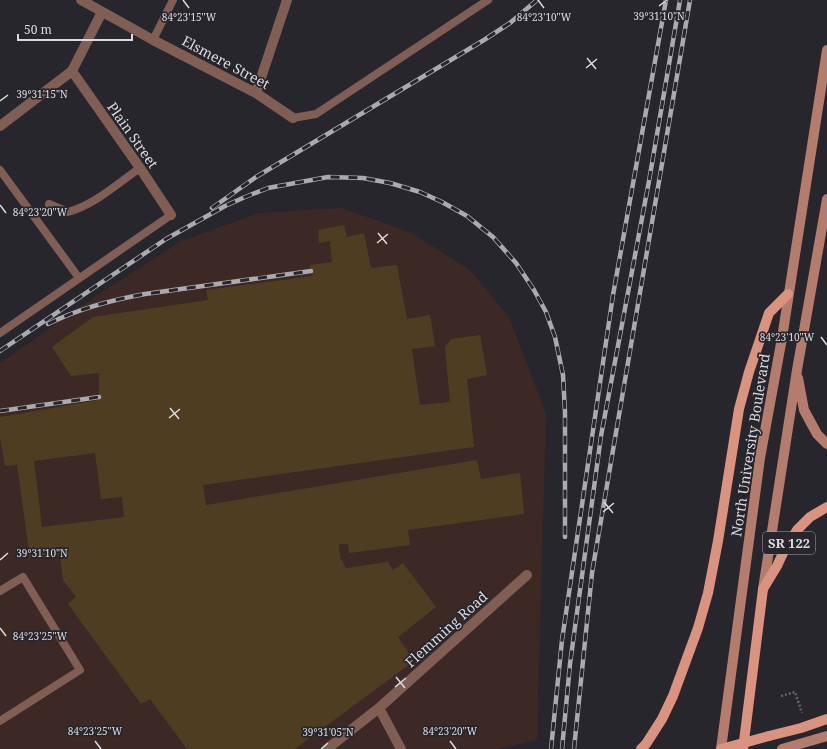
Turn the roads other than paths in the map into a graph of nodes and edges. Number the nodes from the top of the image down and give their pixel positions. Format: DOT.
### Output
graph roads {
  1 [pos="81,0"];
  2 [pos="173,0"];
  3 [pos="287,0"];
  4 [pos="488,0"];
  5 [pos="102,12"];
  6 [pos="153,40"];
  7 [pos="827,50"];
  8 [pos="72,71"];
  9 [pos="256,93"];
  10 [pos="292,118"];
  11 [pos="0,126"];
  12 [pos="140,168"];
  13 [pos="0,170"];
  14 [pos="827,199"];
  15 [pos="49,204"];
  16 [pos="171,215"];
  17 [pos="79,278"];
  18 [pos="788,294"];
  19 [pos="0,333"];
  20 [pos="797,370"];
  21 [pos="827,444"];
  22 [pos="827,507"];
  23 [pos="527,575"];
  24 [pos="763,589"];
  25 [pos="0,592"];
  26 [pos="379,708"];
  27 [pos="827,719"];
  28 [pos="0,721"];
  29 [pos="827,736"];
  30 [pos="327,749"];
  31 [pos="401,749"];
  32 [pos="641,749"];
  33 [pos="721,749"];
  34 [pos="744,749"];
  35 [pos="782,749"];
  1 -- 5 [label="street, Elsmere Street"];
  2 -- 6 [label="lane"];
  3 -- 9 [label="street"];
  4 -- 10 [label="lane"];
  5 -- 6 [label="street, Elsmere Street"];
  5 -- 8 [label="street"];
  6 -- 9 [label="street, Elsmere Street"];
  7 -- 18 [label="main road, North University Boulevard"];
  8 -- 11 [label="street"];
  8 -- 12 [label="street, Plain Street"];
  9 -- 10 [label="street, Elsmere Street"];
  12 -- 15 [label="lane"];
  12 -- 16 [label="street, Plain Street"];
  13 -- 17 [label="lane"];
  14 -- 20 [label="main road"];
  16 -- 17 [label="lane"];
  17 -- 19 [label="lane"];
  18 -- 32 [label="main road"];
  18 -- 33 [label="main road, North University Boulevard"];
  20 -- 21 [label="main road"];
  20 -- 24 [label="main road"];
  22 -- 24 [label="main road, SR 122"];
  23 -- 26 [label="street, Flemming Road"];
  24 -- 34 [label="main road, SR 122"];
  25 -- 28 [label="lane"];
  26 -- 30 [label="street, Flemming Road"];
  26 -- 31 [label="street"];
  27 -- 33 [label="main road, bridge"];
  29 -- 35 [label="main road"];
}
